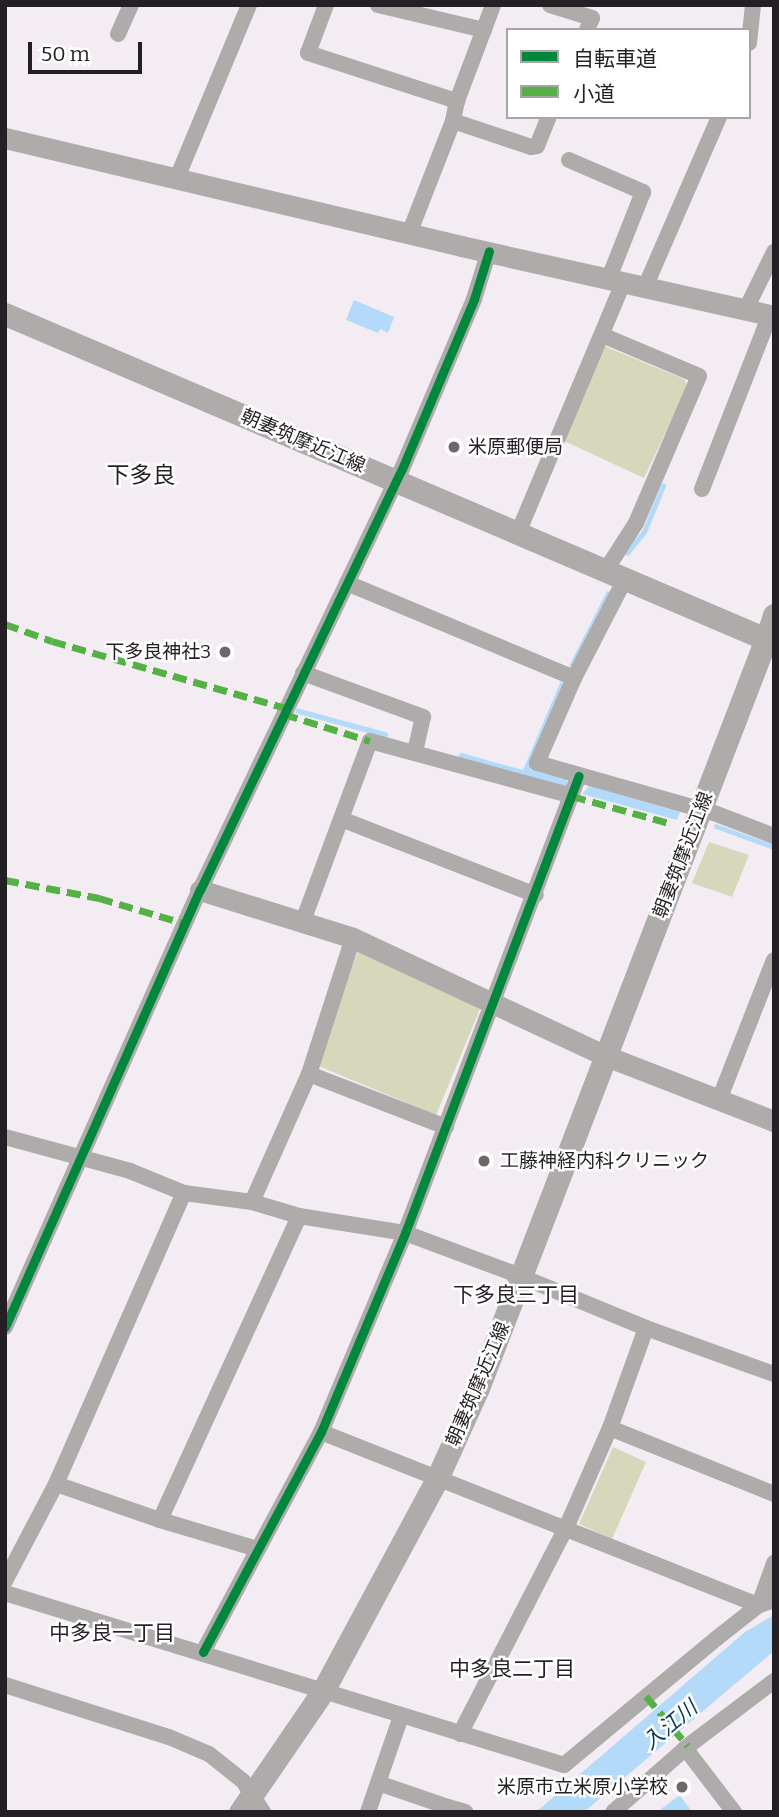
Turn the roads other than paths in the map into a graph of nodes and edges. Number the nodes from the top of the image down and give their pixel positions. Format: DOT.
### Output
graph roads {
  1 [pos="131,5"];
  2 [pos="249,5"];
  3 [pos="326,5"];
  4 [pos="378,5"];
  5 [pos="493,5"];
  6 [pos="550,5"];
  7 [pos="736,5"];
  8 [pos="753,9"];
  9 [pos="588,28"];
  10 [pos="751,28"];
  11 [pos="484,30"];
  12 [pos="118,34"];
  13 [pos="457,101"];
  14 [pos="549,119"];
  15 [pos="718,119"];
  16 [pos="453,121"];
  17 [pos="5,138"];
  18 [pos="569,160"];
  19 [pos="177,178"];
  20 [pos="409,234"];
  21 [pos="489,251"];
  22 [pos="774,252"];
  23 [pos="616,279"];
  24 [pos="646,285"];
  25 [pos="746,309"];
  26 [pos="5,314"];
  27 [pos="772,315"];
  28 [pos="602,335"];
  29 [pos="396,481"];
  30 [pos="702,489"];
  31 [pos="518,533"];
  32 [pos="615,574"];
  33 [pos="347,583"];
  34 [pos="774,615"];
  35 [pos="770,640"];
  36 [pos="303,673"];
  37 [pos="574,678"];
  38 [pos="416,746"];
  39 [pos="575,786"];
  40 [pos="701,809"];
  41 [pos="341,819"];
  42 [pos="774,836"];
  43 [pos="200,890"];
  44 [pos="536,895"];
  45 [pos="303,921"];
  46 [pos="352,938"];
  47 [pos="774,960"];
  48 [pos="494,1004"];
  49 [pos="606,1056"];
  50 [pos="309,1074"];
  51 [pos="719,1100"];
  52 [pos="774,1121"];
  53 [pos="446,1127"];
  54 [pos="5,1137"];
  55 [pos="83,1157"];
  56 [pos="184,1193"];
  57 [pos="252,1202"];
  58 [pos="299,1216"];
  59 [pos="405,1233"];
  60 [pos="522,1277"];
  61 [pos="5,1327"];
  62 [pos="646,1328"];
  63 [pos="774,1374"];
  64 [pos="610,1428"];
  65 [pos="321,1432"];
  66 [pos="437,1479"];
  67 [pos="56,1484"];
  68 [pos="774,1494"];
  69 [pos="160,1520"];
  70 [pos="566,1528"];
  71 [pos="257,1549"];
  72 [pos="774,1563"];
  73 [pos="5,1581"];
  74 [pos="5,1593"];
  75 [pos="766,1602"];
  76 [pos="203,1652"];
  77 [pos="774,1681"];
  78 [pos="5,1685"];
  79 [pos="323,1691"];
  80 [pos="401,1716"];
  81 [pos="460,1734"];
  82 [pos="685,1748"];
  83 [pos="378,1783"];
  84 [pos="252,1806"];
  85 [pos="446,1809"];
  86 [pos="368,1812"];
  87 [pos="465,1812"];
  88 [pos="612,1812"];
  89 [pos="734,1812"];
  1 -- 12 [label="street"];
  2 -- 19 [label="street"];
  3 -- 13 [label="street"];
  4 -- 11 [label="street"];
  5 -- 11 [label="street"];
  6 -- 9 [label="street"];
  7 -- 8 [label="street"];
  8 -- 10 [label="street"];
  11 -- 13 [label="street"];
  13 -- 16 [label="street"];
  14 -- 16 [label="street"];
  15 -- 24 [label="street"];
  16 -- 20 [label="street"];
  17 -- 19 [label="street"];
  18 -- 23 [label="street"];
  19 -- 20 [label="street"];
  20 -- 21 [label="street"];
  21 -- 23 [label="street"];
  21 -- 29 [label="street"];
  22 -- 25 [label="street"];
  23 -- 24 [label="street"];
  23 -- 28 [label="street"];
  24 -- 25 [label="street"];
  25 -- 27 [label="street"];
  26 -- 29 [label="main road, 朝妻筑摩近江線"];
  27 -- 30 [label="street"];
  28 -- 31 [label="street"];
  28 -- 32 [label="street"];
  29 -- 31 [label="main road, 朝妻筑摩近江線"];
  29 -- 33 [label="street"];
  31 -- 32 [label="main road, 朝妻筑摩近江線"];
  32 -- 35 [label="main road, 朝妻筑摩近江線"];
  32 -- 37 [label="street"];
  33 -- 36 [label="street"];
  33 -- 37 [label="street"];
  34 -- 35 [label="main road"];
  35 -- 40 [label="main road, 朝妻筑摩近江線"];
  36 -- 38 [label="street"];
  36 -- 43 [label="street"];
  37 -- 39 [label="street"];
  38 -- 39 [label="street"];
  38 -- 41 [label="street"];
  39 -- 40 [label="street"];
  39 -- 44 [label="street"];
  40 -- 42 [label="street"];
  40 -- 49 [label="main road, 朝妻筑摩近江線"];
  41 -- 44 [label="street"];
  41 -- 45 [label="street"];
  43 -- 45 [label="street"];
  43 -- 55 [label="street"];
  44 -- 48 [label="street"];
  45 -- 46 [label="street"];
  46 -- 48 [label="street"];
  46 -- 50 [label="street"];
  47 -- 51 [label="street"];
  48 -- 49 [label="street"];
  48 -- 53 [label="street"];
  49 -- 51 [label="street"];
  49 -- 60 [label="main road, 朝妻筑摩近江線"];
  50 -- 53 [label="street"];
  50 -- 57 [label="street"];
  51 -- 52 [label="street"];
  53 -- 59 [label="street"];
  54 -- 55 [label="street"];
  55 -- 56 [label="street"];
  55 -- 61 [label="street"];
  56 -- 57 [label="street"];
  56 -- 67 [label="street"];
  57 -- 58 [label="street"];
  58 -- 59 [label="street"];
  58 -- 69 [label="street"];
  59 -- 60 [label="street"];
  59 -- 65 [label="street"];
  60 -- 62 [label="street"];
  60 -- 66 [label="main road, 朝妻筑摩近江線"];
  62 -- 63 [label="street"];
  62 -- 64 [label="street"];
  64 -- 68 [label="street"];
  64 -- 70 [label="street"];
  65 -- 66 [label="street"];
  65 -- 71 [label="street"];
  66 -- 70 [label="street"];
  66 -- 79 [label="main road, 朝妻筑摩近江線"];
  67 -- 69 [label="street"];
  67 -- 73 [label="street"];
  69 -- 71 [label="street"];
  70 -- 75 [label="street"];
  70 -- 81 [label="street"];
  71 -- 76 [label="street"];
  72 -- 75 [label="street"];
  74 -- 76 [label="street"];
  75 -- 81 [label="street"];
  76 -- 79 [label="street"];
  77 -- 82 [label="street"];
  78 -- 84 [label="street"];
  79 -- 80 [label="street"];
  79 -- 84 [label="main road, 朝妻筑摩近江線"];
  80 -- 81 [label="street"];
  80 -- 83 [label="street"];
  82 -- 88 [label="street"];
  82 -- 89 [label="street"];
  83 -- 85 [label="street"];
  83 -- 86 [label="street"];
  85 -- 87 [label="street"];
}
